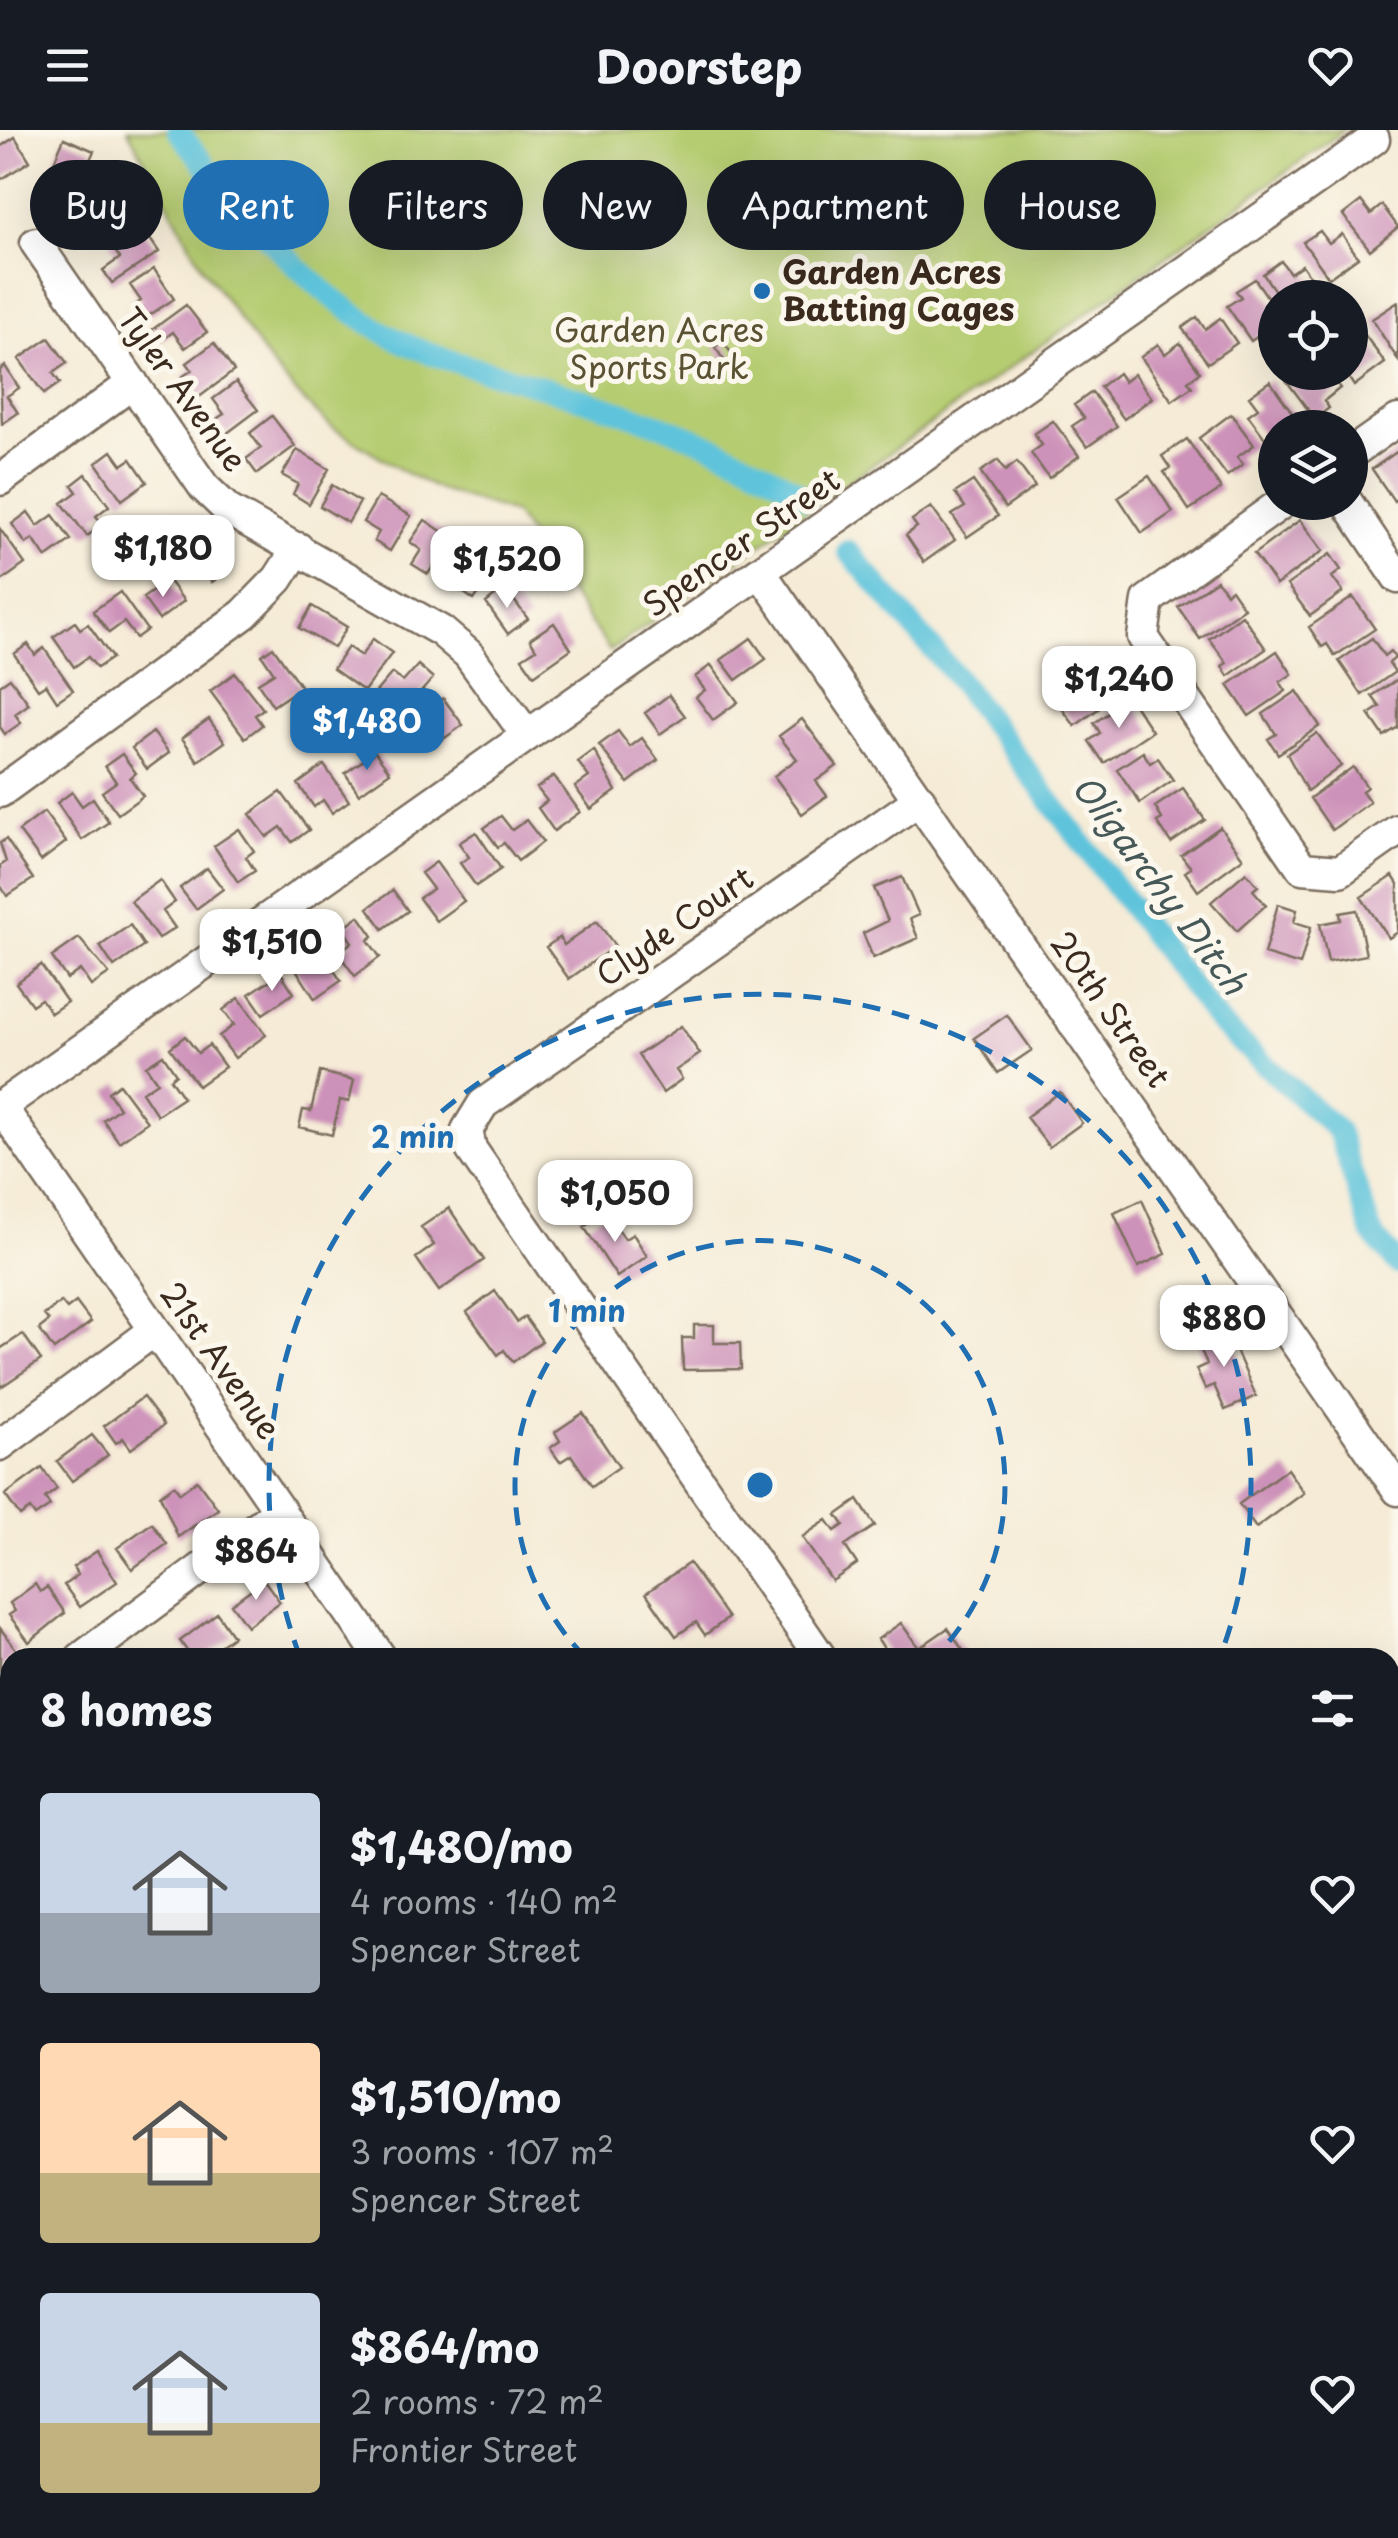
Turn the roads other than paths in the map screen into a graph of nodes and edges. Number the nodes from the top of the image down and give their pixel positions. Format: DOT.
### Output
graph roads {
  1 [pos="1381,138"];
  2 [pos="41,250"];
  3 [pos="132,383"];
  4 [pos="1398,420"];
  5 [pos="1368,441"];
  6 [pos="0,480"];
  7 [pos="1258,520"];
  8 [pos="1358,520"];
  9 [pos="298,548"];
  10 [pos="762,572"];
  11 [pos="1398,578"];
  12 [pos="526,734"];
  13 [pos="0,792"];
  14 [pos="920,799"];
  15 [pos="1398,830"];
  16 [pos="0,1106"];
  17 [pos="156,1330"];
  18 [pos="0,1445"];
  19 [pos="1398,1490"];
  20 [pos="280,1510"];
  21 [pos="94,1648"];
  22 [pos="374,1648"];
  23 [pos="814,1648"];
  1 -- 10 [label="street, Spencer Street"];
  2 -- 3 [label="street, Tyler Avenue"];
  3 -- 6 [label="street"];
  3 -- 9 [label="street, Tyler Avenue"];
  4 -- 5 [label="street"];
  7 -- 15 [label="street"];
  8 -- 11 [label="street"];
  9 -- 12 [label="street, Tyler Avenue"];
  9 -- 13 [label="street"];
  10 -- 12 [label="street, Spencer Street"];
  10 -- 14 [label="street, 20th Street"];
  12 -- 16 [label="street, Spencer Street"];
  14 -- 19 [label="street, 20th Street"];
  14 -- 23 [label="street, Clyde Court"];
  16 -- 17 [label="street, 21st Avenue"];
  17 -- 18 [label="street"];
  17 -- 20 [label="street, 21st Avenue"];
  20 -- 21 [label="street"];
  20 -- 22 [label="street, 21st Avenue"];
}
